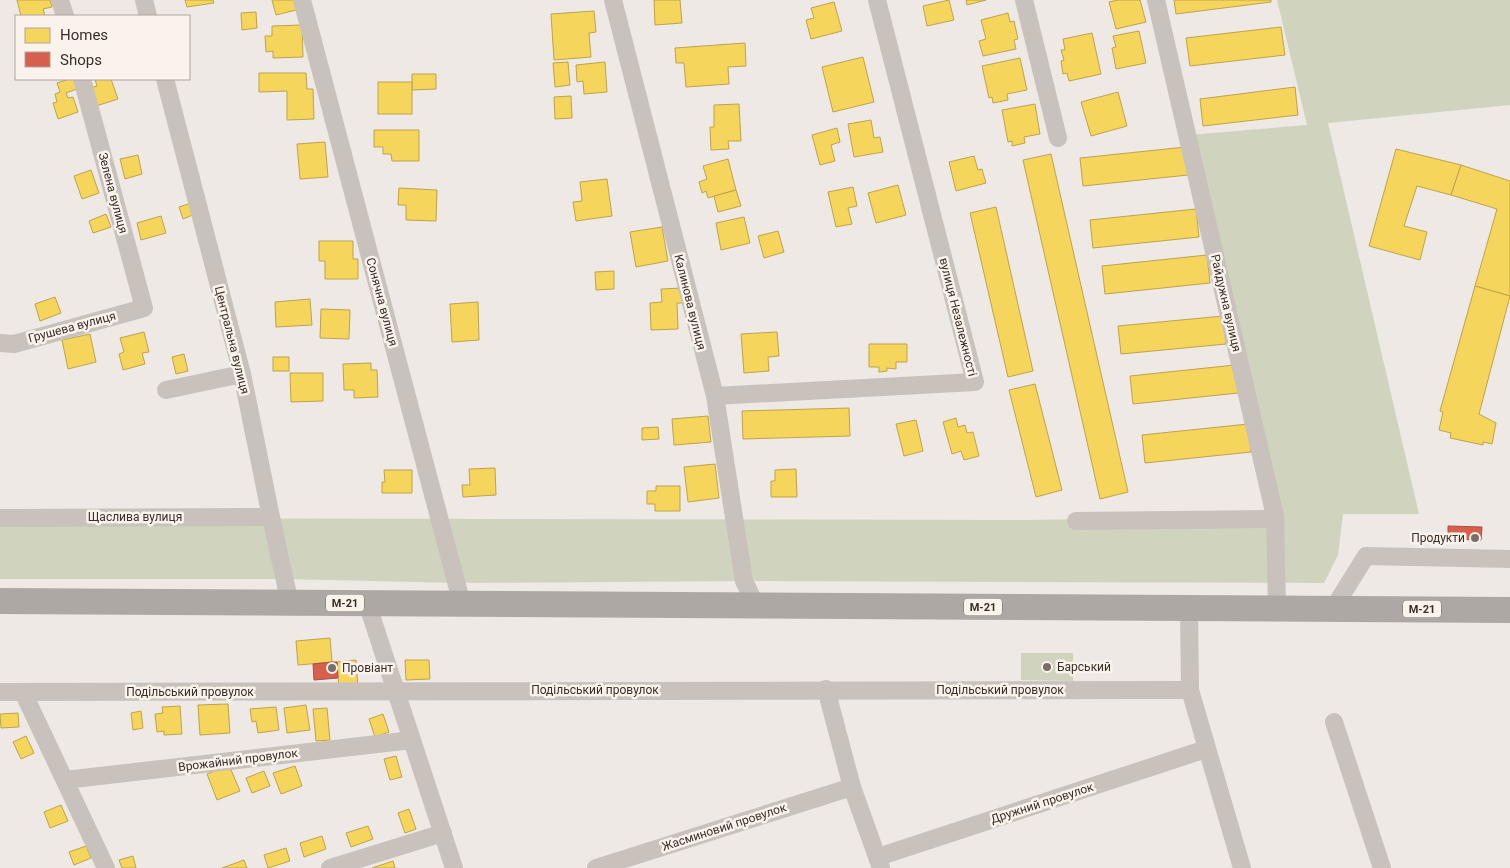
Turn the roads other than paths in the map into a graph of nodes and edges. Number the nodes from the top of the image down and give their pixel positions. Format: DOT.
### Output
graph roads {
  1 [pos="60,0"];
  2 [pos="144,0"];
  3 [pos="302,0"];
  4 [pos="613,0"];
  5 [pos="877,0"];
  6 [pos="1024,0"];
  7 [pos="1156,0"];
  8 [pos="65,15"];
  9 [pos="148,15"];
  10 [pos="82,80"];
  11 [pos="165,80"];
  12 [pos="1058,138"];
  13 [pos="144,308"];
  14 [pos="0,343"];
  15 [pos="242,374"];
  16 [pos="166,390"];
  17 [pos="715,396"];
  18 [pos="271,517"];
  19 [pos="0,518"];
  20 [pos="1275,519"];
  21 [pos="1076,521"];
  22 [pos="1510,559"];
  23 [pos="0,601"];
  24 [pos="367,603"];
  25 [pos="290,604"];
  26 [pos="462,604"];
  27 [pos="756,606"];
  28 [pos="1189,608"];
  29 [pos="1277,608"];
  30 [pos="1333,609"];
  31 [pos="1510,610"];
  32 [pos="826,689"];
  33 [pos="1190,690"];
  34 [pos="396,691"];
  35 [pos="0,692"];
  36 [pos="23,692"];
  37 [pos="1334,722"];
  38 [pos="412,740"];
  39 [pos="1206,749"];
  40 [pos="65,780"];
  41 [pos="852,786"];
  42 [pos="442,833"];
  43 [pos="879,862"];
  44 [pos="106,868"];
  45 [pos="330,868"];
  46 [pos="454,868"];
  47 [pos="596,868"];
  48 [pos="1242,868"];
  49 [pos="1382,868"];
  1 -- 8 [label="street"];
  2 -- 9 [label="street"];
  3 -- 26 [label="street, Сонячна вулиця"];
  4 -- 17 [label="street, Калинова вулиця"];
  5 -- 17 [label="street, вулиця Незалежності"];
  6 -- 12 [label="street"];
  7 -- 20 [label="street, Райдужна вулиця"];
  10 -- 13 [label="street, Зелена вулиця"];
  11 -- 15 [label="street, Центральна вулиця"];
  13 -- 14 [label="street, Грушева вулиця"];
  15 -- 16 [label="street"];
  15 -- 18 [label="street, Центральна вулиця"];
  17 -- 27 [label="street, Калинова вулиця"];
  18 -- 19 [label="street, Щаслива вулиця"];
  18 -- 25 [label="street, Центральна вулиця"];
  20 -- 21 [label="street"];
  20 -- 29 [label="street, Райдужна вулиця"];
  22 -- 30 [label="street"];
  23 -- 25 [label="highway, М-21"];
  24 -- 25 [label="highway, М-21"];
  24 -- 26 [label="highway, М-21"];
  24 -- 34 [label="street"];
  26 -- 27 [label="highway, М-21"];
  27 -- 28 [label="highway, М-21"];
  28 -- 29 [label="highway, М-21"];
  28 -- 33 [label="street"];
  29 -- 30 [label="highway, М-21"];
  30 -- 31 [label="highway, М-21"];
  32 -- 33 [label="street, Подільський провулок"];
  32 -- 34 [label="street, Подільський провулок"];
  32 -- 41 [label="street"];
  33 -- 39 [label="street"];
  34 -- 36 [label="street, Подільський провулок"];
  34 -- 38 [label="street"];
  35 -- 36 [label="street, Подільський провулок"];
  36 -- 40 [label="street"];
  37 -- 49 [label="street"];
  38 -- 40 [label="street, Врожайний провулок"];
  38 -- 42 [label="street"];
  39 -- 43 [label="street, Дружний провулок"];
  39 -- 48 [label="street"];
  40 -- 44 [label="street"];
  41 -- 43 [label="street"];
  41 -- 47 [label="street, Жасминовий провулок"];
  42 -- 45 [label="street"];
  42 -- 46 [label="street"];
}
